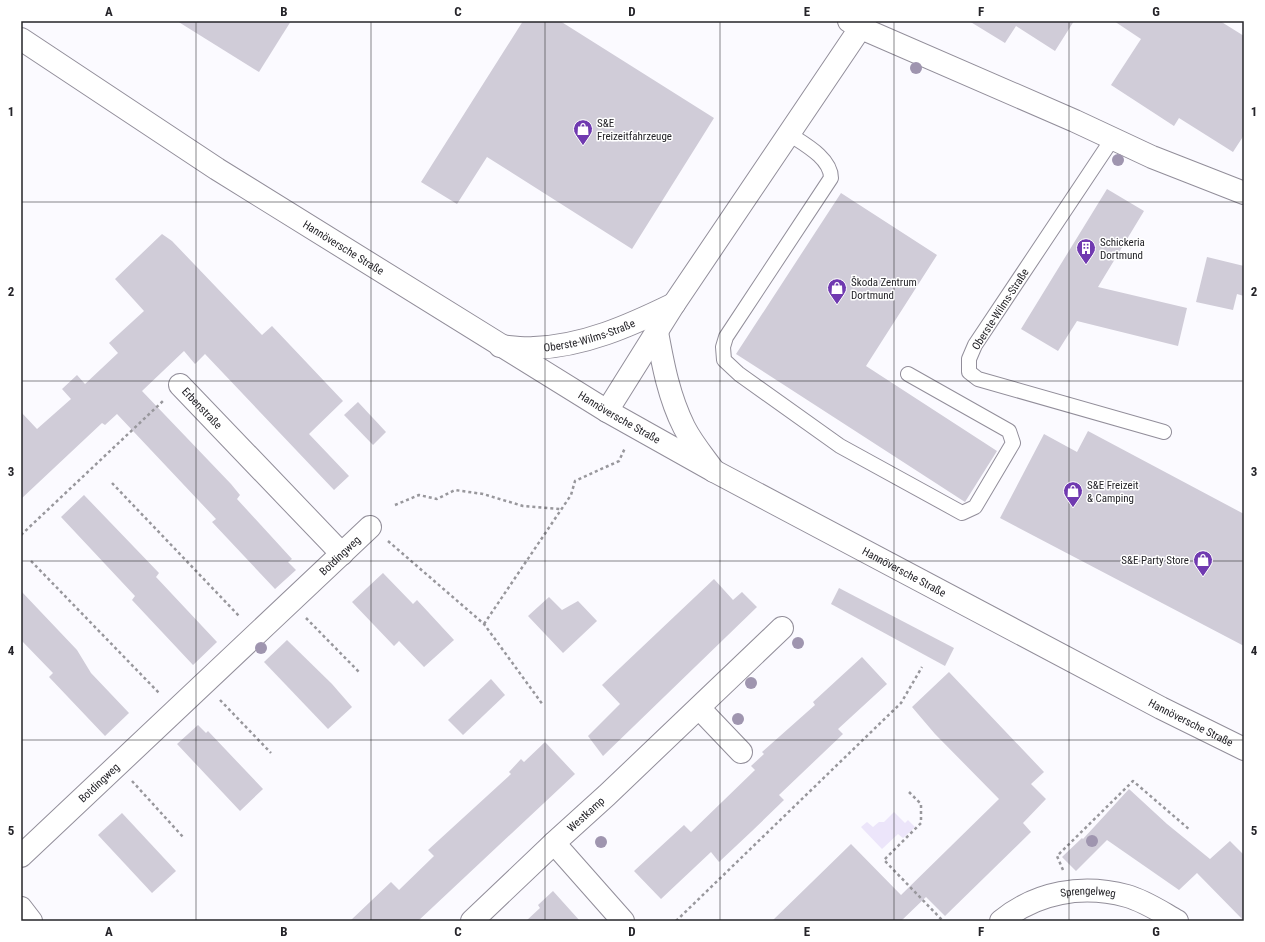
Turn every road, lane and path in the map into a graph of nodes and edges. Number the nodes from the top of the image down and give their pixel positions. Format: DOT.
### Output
graph roads {
  1 [pos="859,23"];
  2 [pos="21,39"];
  3 [pos="790,134"];
  4 [pos="1113,138"];
  5 [pos="1244,193"];
  6 [pos="674,304"];
  7 [pos="657,332"];
  8 [pos="500,346"];
  9 [pos="908,374"];
  10 [pos="180,385"];
  11 [pos="606,411"];
  12 [pos="1164,432"];
  13 [pos="625,448"];
  14 [pos="714,471"];
  15 [pos="112,483"];
  16 [pos="395,504"];
  17 [pos="560,509"];
  18 [pos="370,527"];
  19 [pos="21,535"];
  20 [pos="342,554"];
  21 [pos="32,561"];
  22 [pos="291,602"];
  23 [pos="484,624"];
  24 [pos="782,628"];
  25 [pos="257,634"];
  26 [pos="922,667"];
  27 [pos="359,672"];
  28 [pos="204,684"];
  29 [pos="543,705"];
  30 [pos="699,708"];
  31 [pos="176,710"];
  32 [pos="1244,749"];
  33 [pos="741,752"];
  34 [pos="271,753"];
  35 [pos="117,765"];
  36 [pos="909,792"];
  37 [pos="1190,830"];
  38 [pos="184,837"];
  39 [pos="554,843"];
  40 [pos="25,845"];
  41 [pos="1073,891"];
  42 [pos="21,908"];
  43 [pos="31,921"];
  44 [pos="472,921"];
  45 [pos="623,921"];
  46 [pos="676,921"];
  47 [pos="943,921"];
  48 [pos="1001,921"];
  49 [pos="1177,921"];
  1 -- 3 [label="street, Oberste-Wilms-Straße"];
  1 -- 4 [label="street, Oberste-Wilms-Straße"];
  2 -- 8 [label="street, Hannöversche Straße"];
  3 -- 6 [label="street, Oberste-Wilms-Straße"];
  3 -- 9 [label="lane"];
  4 -- 5 [label="street, Oberste-Wilms-Straße"];
  4 -- 12 [label="lane, Oberste-Wilms-Straße"];
  6 -- 7 [label="street, Oberste-Wilms-Straße"];
  6 -- 8 [label="street, Oberste-Wilms-Straße"];
  7 -- 11 [label="street, Oberste-Wilms-Straße"];
  7 -- 14 [label="street"];
  8 -- 11 [label="street, Hannöversche Straße"];
  10 -- 19 [label="path, Erbenstraße"];
  10 -- 20 [label="street, Erbenstraße"];
  11 -- 14 [label="street, Hannöversche Straße"];
  13 -- 17 [label="path"];
  14 -- 32 [label="street, Hannöversche Straße"];
  15 -- 25 [label="path"];
  16 -- 17 [label="path"];
  17 -- 23 [label="path"];
  18 -- 20 [label="street, Botdingweg"];
  18 -- 23 [label="path"];
  20 -- 22 [label="street, Botdingweg"];
  21 -- 31 [label="path"];
  22 -- 25 [label="street, Botdingweg"];
  22 -- 27 [label="path"];
  23 -- 29 [label="path"];
  24 -- 30 [label="street, Westkamp"];
  25 -- 28 [label="street, Botdingweg"];
  26 -- 46 [label="path"];
  28 -- 31 [label="street, Botdingweg"];
  28 -- 34 [label="path"];
  30 -- 33 [label="street"];
  30 -- 39 [label="street, Westkamp"];
  31 -- 35 [label="street, Botdingweg"];
  35 -- 38 [label="path"];
  35 -- 40 [label="street, Botdingweg"];
  36 -- 47 [label="path"];
  37 -- 41 [label="path"];
  39 -- 44 [label="street, Westkamp"];
  39 -- 45 [label="street"];
  41 -- 48 [label="street, Sprengelweg"];
  41 -- 49 [label="street, Sprengelweg"];
  42 -- 43 [label="street"];
}
